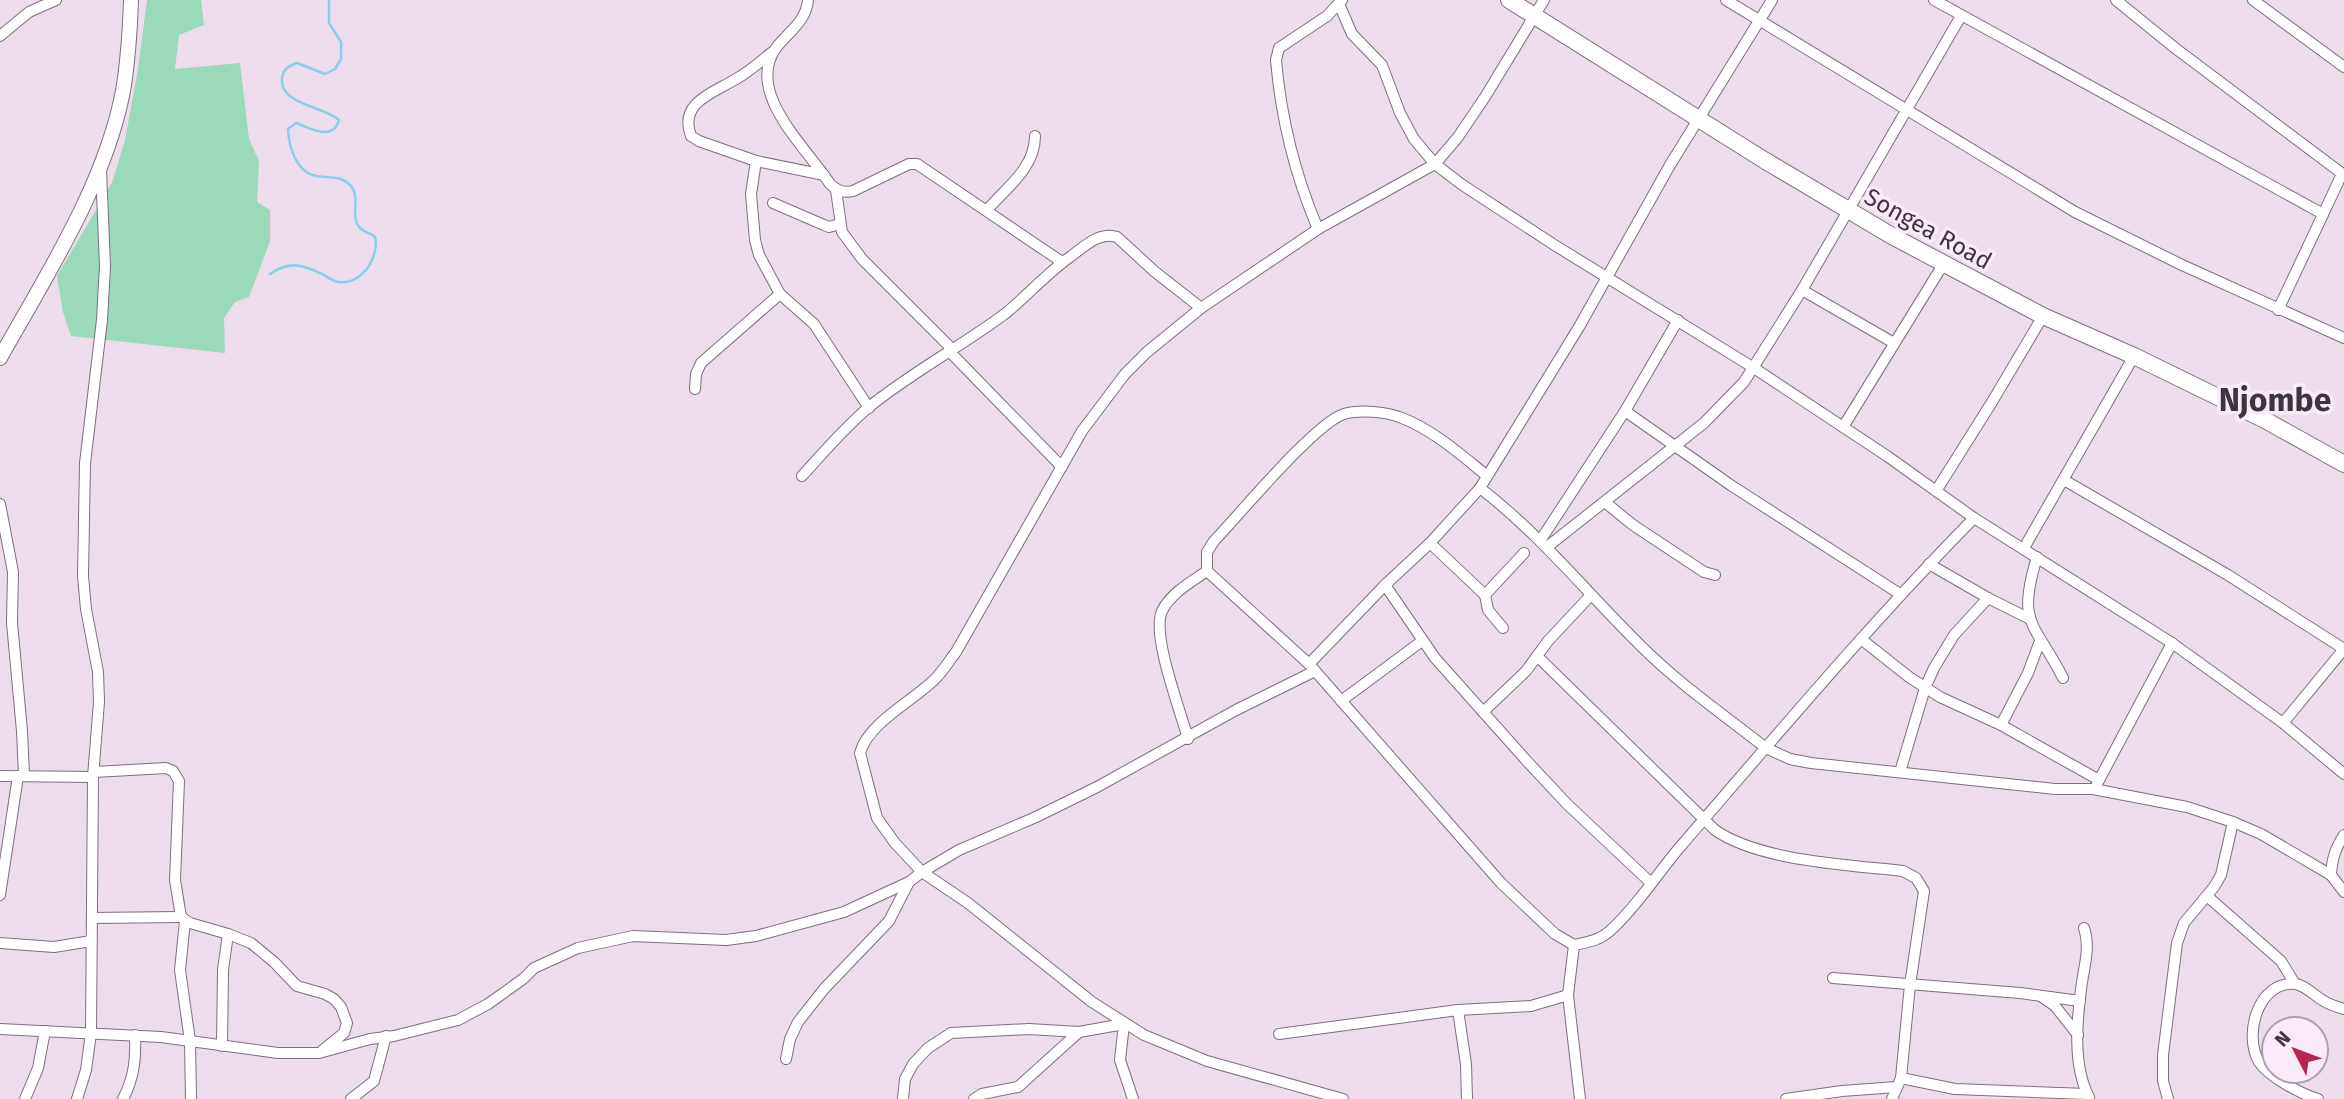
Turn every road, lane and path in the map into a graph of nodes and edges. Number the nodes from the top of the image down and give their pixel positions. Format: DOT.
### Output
graph roads {
  1 [pos="56,0"];
  2 [pos="131,0"];
  3 [pos="808,0"];
  4 [pos="1509,0"];
  5 [pos="1544,0"];
  6 [pos="1726,0"];
  7 [pos="1772,0"];
  8 [pos="1934,0"];
  9 [pos="2116,0"];
  10 [pos="2253,0"];
  11 [pos="1341,2"];
  12 [pos="1534,15"];
  13 [pos="1961,16"];
  14 [pos="1760,20"];
  15 [pos="0,37"];
  16 [pos="776,48"];
  17 [pos="2344,67"];
  18 [pos="1907,108"];
  19 [pos="1700,118"];
  20 [pos="1035,136"];
  21 [pos="756,161"];
  22 [pos="101,163"];
  23 [pos="1435,164"];
  24 [pos="2343,174"];
  25 [pos="824,175"];
  26 [pos="836,190"];
  27 [pos="772,203"];
  28 [pos="987,210"];
  29 [pos="1848,211"];
  30 [pos="2323,214"];
  31 [pos="840,224"];
  32 [pos="1318,229"];
  33 [pos="1062,262"];
  34 [pos="1944,263"];
  35 [pos="1608,278"];
  36 [pos="1802,290"];
  37 [pos="780,294"];
  38 [pos="1201,308"];
  39 [pos="2278,310"];
  40 [pos="2043,316"];
  41 [pos="1678,320"];
  42 [pos="2344,338"];
  43 [pos="1894,343"];
  44 [pos="951,350"];
  45 [pos="2134,356"];
  46 [pos="0,358"];
  47 [pos="1754,368"];
  48 [pos="695,389"];
  49 [pos="869,408"];
  50 [pos="1625,411"];
  51 [pos="1843,427"];
  52 [pos="1676,446"];
  53 [pos="2344,464"];
  54 [pos="1062,467"];
  55 [pos="1486,475"];
  56 [pos="802,476"];
  57 [pos="2064,480"];
  58 [pos="1480,488"];
  59 [pos="1936,491"];
  60 [pos="1606,503"];
  61 [pos="0,504"];
  62 [pos="1974,517"];
  63 [pos="1430,543"];
  64 [pos="1544,544"];
  65 [pos="2024,548"];
  66 [pos="1524,553"];
  67 [pos="2037,557"];
  68 [pos="1929,564"];
  69 [pos="1207,571"];
  70 [pos="1715,575"];
  71 [pos="1385,585"];
  72 [pos="1900,594"];
  73 [pos="1485,595"];
  74 [pos="1591,595"];
  75 [pos="1988,598"];
  76 [pos="2028,618"];
  77 [pos="1503,628"];
  78 [pos="1861,639"];
  79 [pos="1422,641"];
  80 [pos="2040,641"];
  81 [pos="2172,643"];
  82 [pos="2344,649"];
  83 [pos="1537,656"];
  84 [pos="1312,668"];
  85 [pos="2063,678"];
  86 [pos="1924,688"];
  87 [pos="1341,701"];
  88 [pos="1483,712"];
  89 [pos="2283,723"];
  90 [pos="2001,725"];
  91 [pos="1188,738"];
  92 [pos="1766,748"];
  93 [pos="1899,772"];
  94 [pos="2344,774"];
  95 [pos="21,775"];
  96 [pos="93,775"];
  97 [pos="0,776"];
  98 [pos="2096,785"];
  99 [pos="1705,820"];
  100 [pos="2233,822"];
  101 [pos="2344,835"];
  102 [pos="922,872"];
  103 [pos="2331,875"];
  104 [pos="909,882"];
  105 [pos="1651,883"];
  106 [pos="2344,892"];
  107 [pos="0,895"];
  108 [pos="2207,896"];
  109 [pos="92,918"];
  110 [pos="183,919"];
  111 [pos="2084,928"];
  112 [pos="228,934"];
  113 [pos="91,941"];
  114 [pos="0,943"];
  115 [pos="1574,945"];
  116 [pos="1833,978"];
  117 [pos="2295,984"];
  118 [pos="1910,985"];
  119 [pos="2038,995"];
  120 [pos="1568,996"];
  121 [pos="2080,1001"];
  122 [pos="2344,1009"];
  123 [pos="1458,1010"];
  124 [pos="1124,1024"];
  125 [pos="0,1029"];
  126 [pos="46,1031"];
  127 [pos="1079,1032"];
  128 [pos="91,1033"];
  129 [pos="1279,1034"];
  130 [pos="135,1035"];
  131 [pos="2078,1035"];
  132 [pos="386,1036"];
  133 [pos="190,1041"];
  134 [pos="222,1045"];
  135 [pos="319,1054"];
  136 [pos="786,1059"];
  137 [pos="1899,1083"];
  138 [pos="1327,1097"];
  139 [pos="2089,1097"];
  140 [pos="25,1099"];
  141 [pos="77,1099"];
  142 [pos="123,1099"];
  143 [pos="191,1099"];
  144 [pos="351,1099"];
  145 [pos="903,1099"];
  146 [pos="974,1099"];
  147 [pos="1133,1099"];
  148 [pos="1343,1099"];
  149 [pos="1467,1099"];
  150 [pos="1580,1099"];
  151 [pos="1786,1099"];
  152 [pos="1892,1099"];
  153 [pos="2168,1099"];
  154 [pos="2318,1099"];
  1 -- 15 [label="street"];
  2 -- 22 [label="main road"];
  3 -- 16 [label="street"];
  4 -- 12 [label="highway, Songea Road"];
  5 -- 12 [label="street"];
  6 -- 14 [label="street"];
  7 -- 14 [label="street"];
  8 -- 13 [label="street"];
  9 -- 24 [label="street"];
  10 -- 17 [label="street"];
  11 -- 23 [label="street"];
  11 -- 32 [label="street"];
  12 -- 19 [label="highway, Songea Road"];
  12 -- 23 [label="street"];
  13 -- 18 [label="street"];
  13 -- 30 [label="street"];
  14 -- 18 [label="street"];
  14 -- 19 [label="street"];
  16 -- 21 [label="street"];
  16 -- 25 [label="street"];
  18 -- 29 [label="street"];
  18 -- 39 [label="street"];
  19 -- 29 [label="highway, Songea Road"];
  19 -- 35 [label="street"];
  20 -- 28 [label="street"];
  21 -- 25 [label="street"];
  21 -- 37 [label="street"];
  22 -- 46 [label="main road"];
  22 -- 96 [label="street"];
  23 -- 32 [label="street"];
  23 -- 35 [label="street"];
  24 -- 30 [label="street"];
  25 -- 26 [label="street"];
  26 -- 28 [label="street"];
  26 -- 31 [label="street"];
  27 -- 31 [label="street"];
  28 -- 33 [label="street"];
  29 -- 34 [label="highway, Songea Road"];
  29 -- 36 [label="street"];
  30 -- 39 [label="street"];
  31 -- 44 [label="street"];
  32 -- 38 [label="street"];
  33 -- 38 [label="street"];
  33 -- 44 [label="street"];
  34 -- 40 [label="highway, Songea Road"];
  34 -- 43 [label="street"];
  35 -- 41 [label="street"];
  35 -- 55 [label="street"];
  36 -- 43 [label="street"];
  36 -- 47 [label="street"];
  37 -- 48 [label="street"];
  37 -- 49 [label="street"];
  38 -- 54 [label="street"];
  39 -- 42 [label="street"];
  40 -- 45 [label="highway, Songea Road"];
  40 -- 59 [label="street"];
  41 -- 47 [label="street"];
  41 -- 50 [label="street"];
  43 -- 51 [label="street"];
  44 -- 49 [label="street"];
  44 -- 54 [label="street"];
  45 -- 53 [label="highway, Songea Road"];
  45 -- 57 [label="street"];
  47 -- 51 [label="street"];
  47 -- 52 [label="street"];
  49 -- 56 [label="street"];
  50 -- 52 [label="street"];
  50 -- 64 [label="street"];
  51 -- 59 [label="street"];
  52 -- 60 [label="street"];
  52 -- 72 [label="street"];
  54 -- 102 [label="street"];
  55 -- 58 [label="street"];
  55 -- 69 [label="street"];
  57 -- 65 [label="street"];
  57 -- 82 [label="street"];
  58 -- 63 [label="street"];
  58 -- 64 [label="street"];
  59 -- 62 [label="street"];
  60 -- 64 [label="street"];
  60 -- 70 [label="street"];
  61 -- 95 [label="street"];
  62 -- 65 [label="street"];
  62 -- 68 [label="street"];
  63 -- 71 [label="street"];
  63 -- 73 [label="street"];
  64 -- 74 [label="street"];
  65 -- 67 [label="street"];
  66 -- 73 [label="street"];
  67 -- 76 [label="street"];
  67 -- 81 [label="street"];
  68 -- 72 [label="street"];
  68 -- 75 [label="street"];
  69 -- 84 [label="street"];
  69 -- 91 [label="street"];
  71 -- 79 [label="street"];
  71 -- 84 [label="street"];
  72 -- 78 [label="street"];
  73 -- 77 [label="street"];
  74 -- 83 [label="street"];
  74 -- 92 [label="street"];
  75 -- 76 [label="street"];
  75 -- 86 [label="street"];
  76 -- 80 [label="street"];
  78 -- 86 [label="street"];
  78 -- 92 [label="street"];
  79 -- 87 [label="street"];
  79 -- 88 [label="street"];
  80 -- 85 [label="street"];
  80 -- 90 [label="street"];
  81 -- 89 [label="street"];
  81 -- 98 [label="street"];
  82 -- 89 [label="street"];
  83 -- 88 [label="street"];
  83 -- 99 [label="street"];
  84 -- 87 [label="street"];
  84 -- 91 [label="street"];
  86 -- 90 [label="street"];
  86 -- 93 [label="street"];
  87 -- 115 [label="street"];
  88 -- 105 [label="street"];
  89 -- 94 [label="street"];
  90 -- 98 [label="street"];
  91 -- 102 [label="street"];
  92 -- 93 [label="street"];
  92 -- 99 [label="street"];
  93 -- 98 [label="street"];
  95 -- 96 [label="street"];
  95 -- 97 [label="street"];
  95 -- 107 [label="street"];
  96 -- 109 [label="street"];
  96 -- 110 [label="street"];
  98 -- 100 [label="street"];
  99 -- 105 [label="street"];
  99 -- 118 [label="street"];
  100 -- 103 [label="street"];
  100 -- 108 [label="street"];
  101 -- 103 [label="street"];
  102 -- 104 [label="street"];
  102 -- 124 [label="street"];
  103 -- 106 [label="street"];
  104 -- 132 [label="street"];
  104 -- 136 [label="street"];
  105 -- 115 [label="street"];
  108 -- 117 [label="street"];
  108 -- 153 [label="street"];
  109 -- 110 [label="street"];
  109 -- 113 [label="street"];
  110 -- 112 [label="street"];
  110 -- 133 [label="street"];
  111 -- 121 [label="street"];
  112 -- 134 [label="street"];
  112 -- 135 [label="street"];
  113 -- 114 [label="street"];
  113 -- 128 [label="street"];
  115 -- 120 [label="street"];
  116 -- 118 [label="street"];
  117 -- 122 [label="street"];
  117 -- 154 [label="street"];
  118 -- 119 [label="street"];
  118 -- 137 [label="street"];
  119 -- 121 [label="street"];
  119 -- 131 [label="street"];
  120 -- 123 [label="street"];
  120 -- 150 [label="street"];
  121 -- 131 [label="street"];
  123 -- 129 [label="street"];
  123 -- 149 [label="street"];
  124 -- 127 [label="street"];
  124 -- 138 [label="street"];
  124 -- 147 [label="street"];
  125 -- 126 [label="street"];
  126 -- 128 [label="street"];
  126 -- 140 [label="street"];
  127 -- 145 [label="street"];
  127 -- 146 [label="street"];
  128 -- 130 [label="street"];
  128 -- 141 [label="street"];
  130 -- 133 [label="street"];
  130 -- 142 [label="street"];
  131 -- 139 [label="street"];
  132 -- 135 [label="street"];
  132 -- 144 [label="street"];
  133 -- 134 [label="street"];
  133 -- 143 [label="street"];
  134 -- 135 [label="street"];
  137 -- 139 [label="street"];
  137 -- 151 [label="street"];
  137 -- 152 [label="street"];
  138 -- 148 [label="street"];
}
